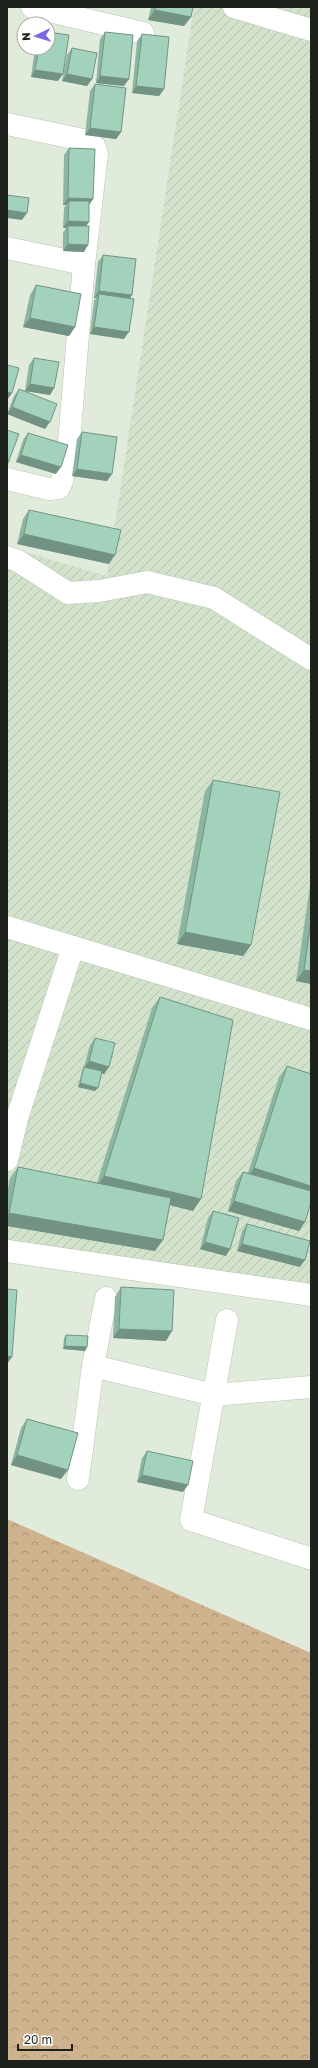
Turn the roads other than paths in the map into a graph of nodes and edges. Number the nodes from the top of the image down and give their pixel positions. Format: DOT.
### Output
graph roads {
  1 [pos="32,7"];
  2 [pos="234,7"];
  3 [pos="311,30"];
  4 [pos="143,33"];
  5 [pos="7,124"];
  6 [pos="7,248"];
  7 [pos="84,264"];
  8 [pos="7,479"];
  9 [pos="7,557"];
  10 [pos="311,659"];
  11 [pos="7,927"];
  12 [pos="73,946"];
  13 [pos="311,1019"];
  14 [pos="7,1160"];
  15 [pos="7,1251"];
  16 [pos="311,1295"];
  17 [pos="106,1298"];
  18 [pos="227,1320"];
  19 [pos="93,1366"];
  20 [pos="311,1387"];
  21 [pos="214,1395"];
  22 [pos="78,1479"];
  23 [pos="310,1554"];
  1 -- 4 [label="street"];
  2 -- 3 [label="street"];
  5 -- 7 [label="street"];
  6 -- 7 [label="street"];
  7 -- 8 [label="street"];
  9 -- 10 [label="street"];
  11 -- 12 [label="street"];
  12 -- 13 [label="street"];
  12 -- 14 [label="street"];
  15 -- 16 [label="street"];
  17 -- 19 [label="street"];
  18 -- 21 [label="street"];
  19 -- 21 [label="street"];
  19 -- 22 [label="street"];
  20 -- 21 [label="street"];
  21 -- 23 [label="street"];
}
